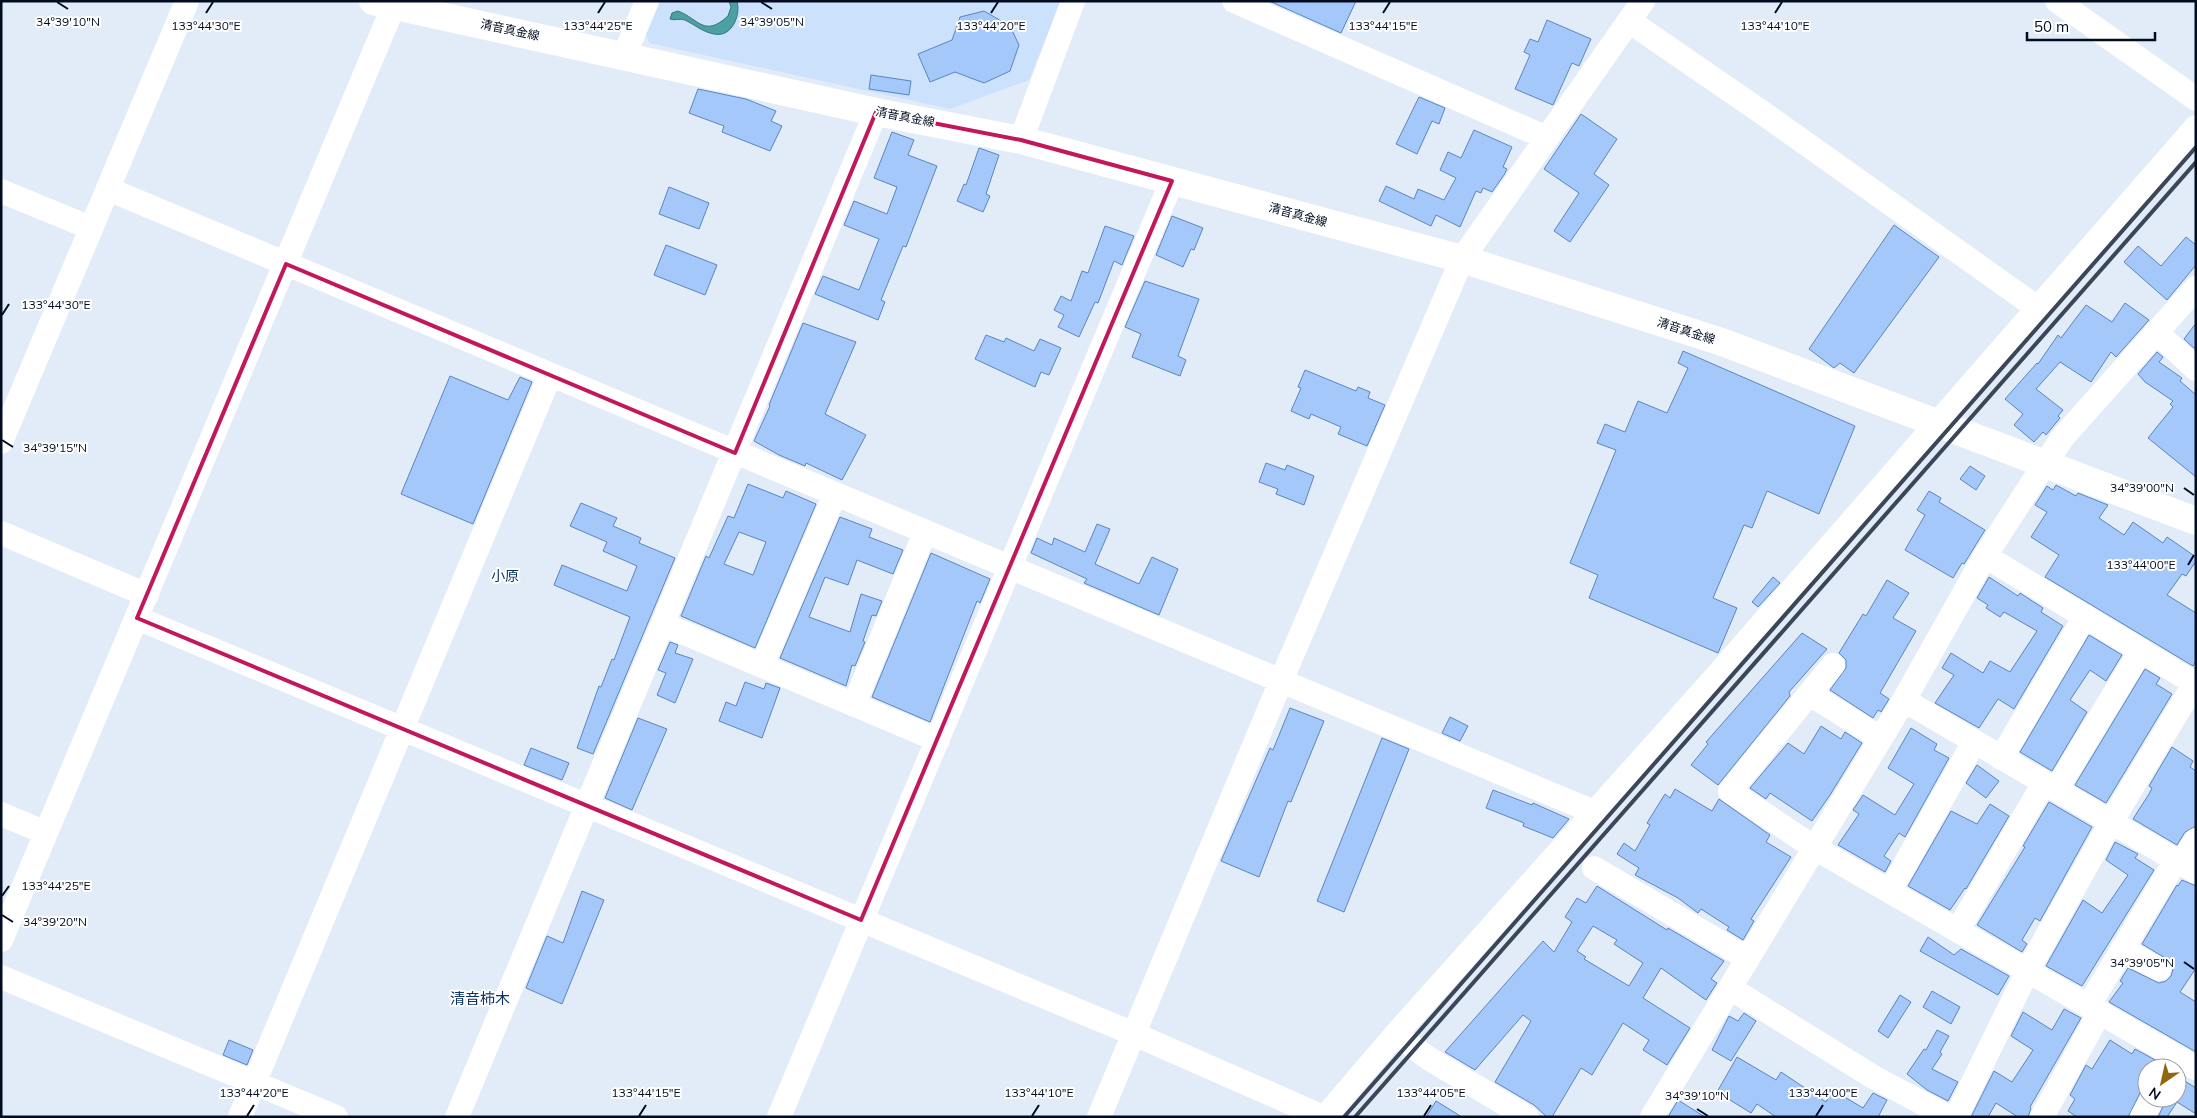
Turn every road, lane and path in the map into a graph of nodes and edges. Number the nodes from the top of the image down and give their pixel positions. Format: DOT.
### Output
graph roads {
  1 [pos="187,1"];
  2 [pos="647,1"];
  3 [pos="1073,1"];
  4 [pos="1234,1"];
  5 [pos="1643,1"];
  6 [pos="2057,1"];
  7 [pos="384,3"];
  8 [pos="1629,21"];
  9 [pos="624,56"];
  10 [pos="2196,99"];
  11 [pos="876,112"];
  12 [pos="2196,127"];
  13 [pos="1547,138"];
  14 [pos="1021,140"];
  15 [pos="1172,180"];
  16 [pos="108,189"];
  17 [pos="1,191"];
  18 [pos="91,228"];
  19 [pos="1462,259"];
  20 [pos="286,264"];
  21 [pos="2196,288"];
  22 [pos="2036,307"];
  23 [pos="2156,332"];
  24 [pos="2196,369"];
  25 [pos="550,375"];
  26 [pos="1936,423"];
  27 [pos="1,442"];
  28 [pos="735,453"];
  29 [pos="2044,466"];
  30 [pos="835,494"];
  31 [pos="2196,521"];
  32 [pos="924,532"];
  33 [pos="1,533"];
  34 [pos="1985,556"];
  35 [pos="1008,567"];
  36 [pos="147,595"];
  37 [pos="2085,616"];
  38 [pos="137,618"];
  39 [pos="663,624"];
  40 [pos="2140,650"];
  41 [pos="1833,665"];
  42 [pos="762,666"];
  43 [pos="1281,681"];
  44 [pos="2195,683"];
  45 [pos="1810,694"];
  46 [pos="1904,700"];
  47 [pos="854,705"];
  48 [pos="402,728"];
  49 [pos="1880,738"];
  50 [pos="938,740"];
  51 [pos="1974,742"];
  52 [pos="2001,758"];
  53 [pos="2050,786"];
  54 [pos="587,806"];
  55 [pos="1594,812"];
  56 [pos="1,814"];
  57 [pos="2111,822"];
  58 [pos="46,833"];
  59 [pos="2196,840"];
  60 [pos="1814,847"];
  61 [pos="2184,865"];
  62 [pos="1594,868"];
  63 [pos="1890,891"];
  64 [pos="861,920"];
  65 [pos="1958,930"];
  66 [pos="1,940"];
  67 [pos="2122,949"];
  68 [pos="1747,958"];
  69 [pos="2159,969"];
  70 [pos="2028,970"];
  71 [pos="1,977"];
  72 [pos="1730,988"];
  73 [pos="2094,1009"];
  74 [pos="1134,1034"];
  75 [pos="1396,1034"];
  76 [pos="2172,1058"];
  77 [pos="254,1082"];
  78 [pos="240,1117"];
  79 [pos="336,1117"];
  80 [pos="457,1117"];
  81 [pos="779,1117"];
  82 [pos="1099,1117"];
  83 [pos="1324,1117"];
  84 [pos="1527,1117"];
  85 [pos="1652,1117"];
  86 [pos="1949,1117"];
  87 [pos="1956,1117"];
  88 [pos="2042,1117"];
  1 -- 16 [label="street"];
  2 -- 9 [label="street"];
  3 -- 14 [label="street"];
  4 -- 13 [label="street"];
  5 -- 8 [label="street"];
  6 -- 10 [label="street"];
  7 -- 9 [label="main road, 清音真金線"];
  7 -- 20 [label="street"];
  8 -- 13 [label="street"];
  8 -- 22 [label="street"];
  9 -- 11 [label="main road, 清音真金線"];
  11 -- 14 [label="main road, 清音真金線"];
  11 -- 28 [label="street"];
  12 -- 22 [label="street"];
  13 -- 19 [label="street"];
  14 -- 15 [label="main road, 清音真金線"];
  15 -- 19 [label="main road, 清音真金線"];
  15 -- 35 [label="street"];
  16 -- 18 [label="street"];
  16 -- 20 [label="street"];
  17 -- 18 [label="street"];
  18 -- 27 [label="street"];
  19 -- 26 [label="main road, 清音真金線"];
  19 -- 43 [label="street"];
  20 -- 25 [label="street"];
  20 -- 36 [label="street"];
  21 -- 23 [label="street"];
  22 -- 26 [label="street"];
  23 -- 24 [label="street"];
  23 -- 29 [label="street"];
  25 -- 28 [label="street"];
  25 -- 48 [label="street"];
  26 -- 29 [label="main road, 清音真金線"];
  26 -- 55 [label="street"];
  28 -- 30 [label="street"];
  28 -- 39 [label="street"];
  29 -- 31 [label="main road, 清音真金線"];
  29 -- 34 [label="street"];
  30 -- 32 [label="street"];
  30 -- 42 [label="street"];
  32 -- 35 [label="street"];
  32 -- 47 [label="street"];
  33 -- 36 [label="street"];
  34 -- 37 [label="street"];
  34 -- 46 [label="street"];
  35 -- 43 [label="street"];
  35 -- 50 [label="street"];
  36 -- 38 [label="street"];
  37 -- 40 [label="street"];
  37 -- 52 [label="street"];
  38 -- 48 [label="street"];
  38 -- 58 [label="street"];
  39 -- 42 [label="street"];
  39 -- 54 [label="street"];
  40 -- 44 [label="street"];
  40 -- 53 [label="street"];
  41 -- 45 [label="street"];
  42 -- 47 [label="street"];
  43 -- 55 [label="street"];
  43 -- 74 [label="street"];
  44 -- 57 [label="street"];
  45 -- 49 [label="street"];
  45 -- 60 [label="street"];
  46 -- 49 [label="street"];
  46 -- 51 [label="street"];
  47 -- 50 [label="street"];
  48 -- 54 [label="street"];
  48 -- 77 [label="street"];
  49 -- 60 [label="street"];
  50 -- 64 [label="street"];
  51 -- 52 [label="street"];
  51 -- 63 [label="street"];
  52 -- 53 [label="street"];
  53 -- 57 [label="street"];
  53 -- 65 [label="street"];
  54 -- 64 [label="street"];
  54 -- 80 [label="street"];
  55 -- 75 [label="street"];
  56 -- 58 [label="street"];
  57 -- 61 [label="street"];
  57 -- 70 [label="street"];
  58 -- 66 [label="street"];
  59 -- 61 [label="street"];
  60 -- 63 [label="street"];
  60 -- 68 [label="street"];
  61 -- 67 [label="street"];
  62 -- 68 [label="street"];
  63 -- 65 [label="street"];
  64 -- 74 [label="street"];
  64 -- 81 [label="street"];
  65 -- 70 [label="street"];
  67 -- 69 [label="street"];
  67 -- 73 [label="street"];
  68 -- 72 [label="street"];
  70 -- 73 [label="street"];
  70 -- 87 [label="street"];
  71 -- 77 [label="street"];
  72 -- 85 [label="street"];
  72 -- 86 [label="street"];
  73 -- 76 [label="street"];
  73 -- 88 [label="street"];
  74 -- 82 [label="street"];
  74 -- 83 [label="street"];
  75 -- 83 [label="street"];
  75 -- 84 [label="street"];
  77 -- 78 [label="street"];
  77 -- 79 [label="street"];
}
